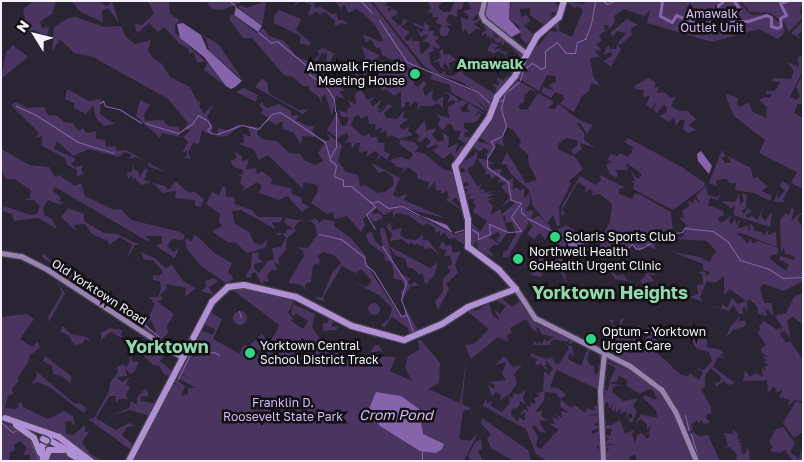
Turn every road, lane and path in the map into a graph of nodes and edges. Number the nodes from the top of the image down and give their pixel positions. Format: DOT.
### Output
graph roads {
  1 [pos="484,1"];
  2 [pos="564,1"];
  3 [pos="529,52"];
  4 [pos="1,253"];
  5 [pos="515,288"];
  6 [pos="605,354"];
  7 [pos="183,358"];
  8 [pos="3,418"];
  9 [pos="16,425"];
  10 [pos="46,439"];
  11 [pos="62,450"];
  12 [pos="43,461"];
  13 [pos="82,461"];
  14 [pos="86,461"];
  15 [pos="91,461"];
  16 [pos="130,461"];
  17 [pos="603,461"];
  18 [pos="696,461"];
  1 -- 3 [label="main road"];
  2 -- 3 [label="highway"];
  3 -- 5 [label="highway"];
  4 -- 7 [label="main road, Old Yorktown Road"];
  5 -- 6 [label="main road"];
  5 -- 7 [label="highway"];
  6 -- 17 [label="main road"];
  6 -- 18 [label="main road"];
  7 -- 16 [label="highway"];
  8 -- 9 [label="highway"];
  8 -- 10 [label="highway"];
  8 -- 15 [label="highway"];
  9 -- 10 [label="highway"];
  9 -- 12 [label="highway"];
  10 -- 11 [label="highway"];
  10 -- 14 [label="highway"];
  11 -- 12 [label="highway"];
  11 -- 13 [label="highway"];
  12 -- 14 [label="highway"];
}
